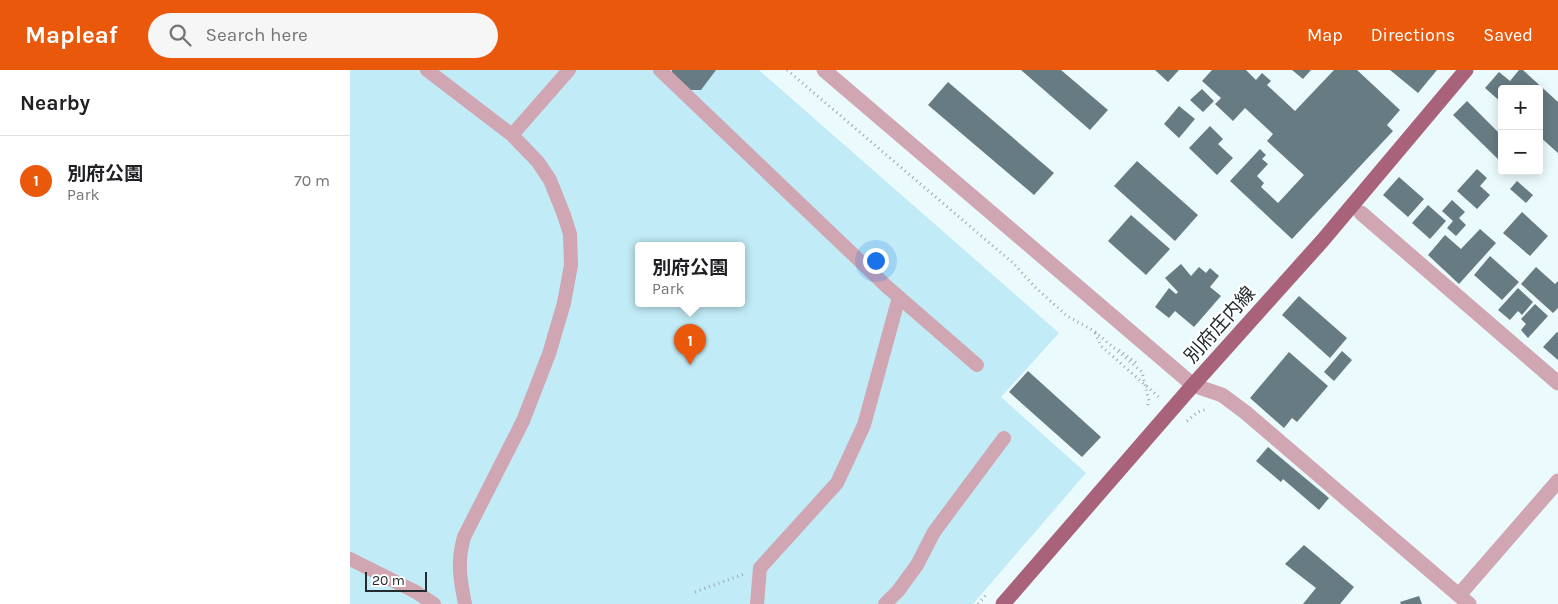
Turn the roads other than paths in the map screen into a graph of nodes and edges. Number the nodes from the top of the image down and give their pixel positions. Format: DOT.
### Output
graph roads {
  1 [pos="427,70"];
  2 [pos="569,70"];
  3 [pos="660,70"];
  4 [pos="824,70"];
  5 [pos="1466,70"];
  6 [pos="512,135"];
  7 [pos="1361,212"];
  8 [pos="899,297"];
  9 [pos="977,365"];
  10 [pos="1558,383"];
  11 [pos="1193,385"];
  12 [pos="1004,438"];
  13 [pos="1558,481"];
  14 [pos="350,559"];
  15 [pos="1464,600"];
  16 [pos="434,604"];
  17 [pos="464,604"];
  18 [pos="757,604"];
  19 [pos="885,604"];
  20 [pos="1002,604"];
  1 -- 6 [label="street"];
  2 -- 6 [label="street"];
  3 -- 8 [label="street"];
  4 -- 11 [label="street"];
  5 -- 11 [label="main road, 別府庄内線"];
  6 -- 17 [label="street"];
  7 -- 10 [label="street"];
  8 -- 9 [label="street"];
  8 -- 18 [label="street"];
  11 -- 15 [label="street"];
  11 -- 20 [label="main road, 別府庄内線"];
  12 -- 19 [label="street"];
  13 -- 15 [label="street"];
  14 -- 16 [label="street"];
}
